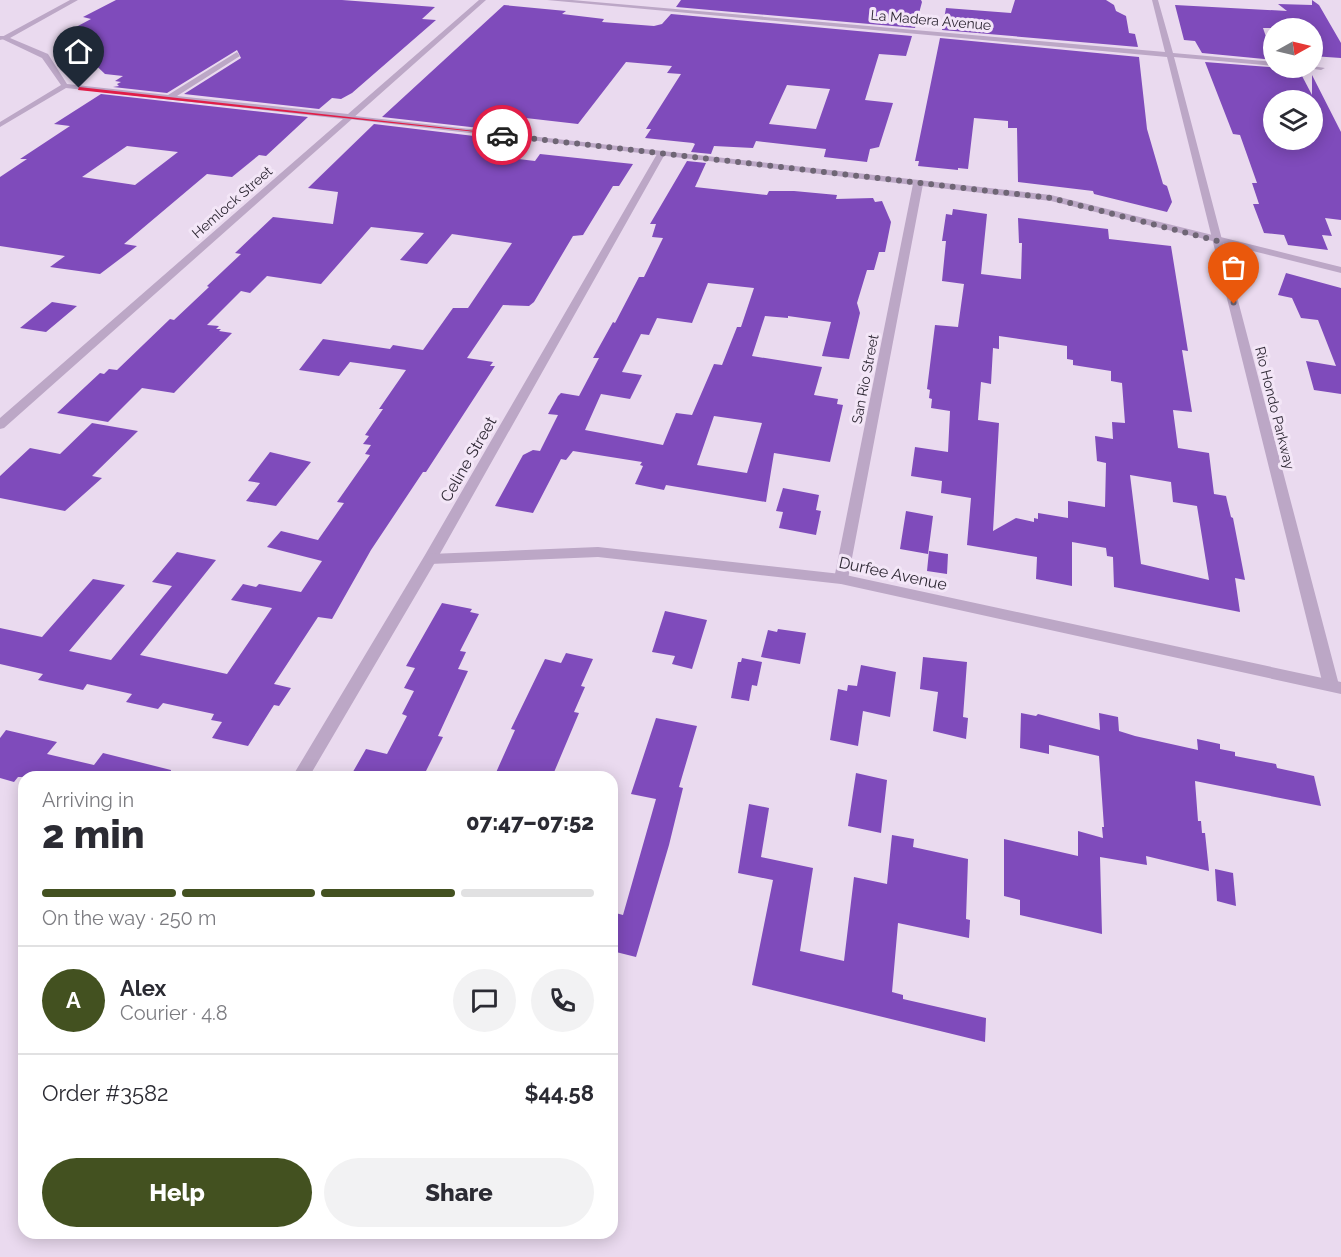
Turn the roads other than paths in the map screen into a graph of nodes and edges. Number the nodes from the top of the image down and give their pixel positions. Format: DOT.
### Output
graph roads {
  1 [pos="75,0"];
  2 [pos="483,0"];
  3 [pos="550,0"];
  4 [pos="1155,0"];
  5 [pos="2,38"];
  6 [pos="237,54"];
  7 [pos="1171,54"];
  8 [pos="1263,63"];
  9 [pos="65,86"];
  10 [pos="167,99"];
  11 [pos="349,117"];
  12 [pos="0,125"];
  13 [pos="661,154"];
  14 [pos="918,184"];
  15 [pos="1218,241"];
  16 [pos="1341,270"];
  17 [pos="0,425"];
  18 [pos="430,559"];
  19 [pos="841,579"];
  20 [pos="1336,686"];
  21 [pos="304,771"];
  1 -- 5 [label="street"];
  2 -- 11 [label="street, Hemlock Street"];
  3 -- 7 [label="street, La Madera Avenue"];
  4 -- 7 [label="street, Rio Hondo Parkway"];
  5 -- 9 [label="street"];
  6 -- 10 [label="street"];
  7 -- 8 [label="street, La Madera Avenue"];
  7 -- 15 [label="street, Rio Hondo Parkway"];
  9 -- 10 [label="street"];
  9 -- 12 [label="street"];
  10 -- 11 [label="street"];
  11 -- 13 [label="street"];
  11 -- 17 [label="street, Hemlock Street"];
  13 -- 14 [label="street"];
  13 -- 18 [label="street, Celine Street"];
  14 -- 15 [label="street"];
  14 -- 19 [label="street, San Rio Street"];
  15 -- 16 [label="street"];
  15 -- 20 [label="street, Rio Hondo Parkway"];
  18 -- 19 [label="street, Durfee Avenue"];
  18 -- 21 [label="street, Celine Street"];
  19 -- 20 [label="street, Durfee Avenue"];
}
